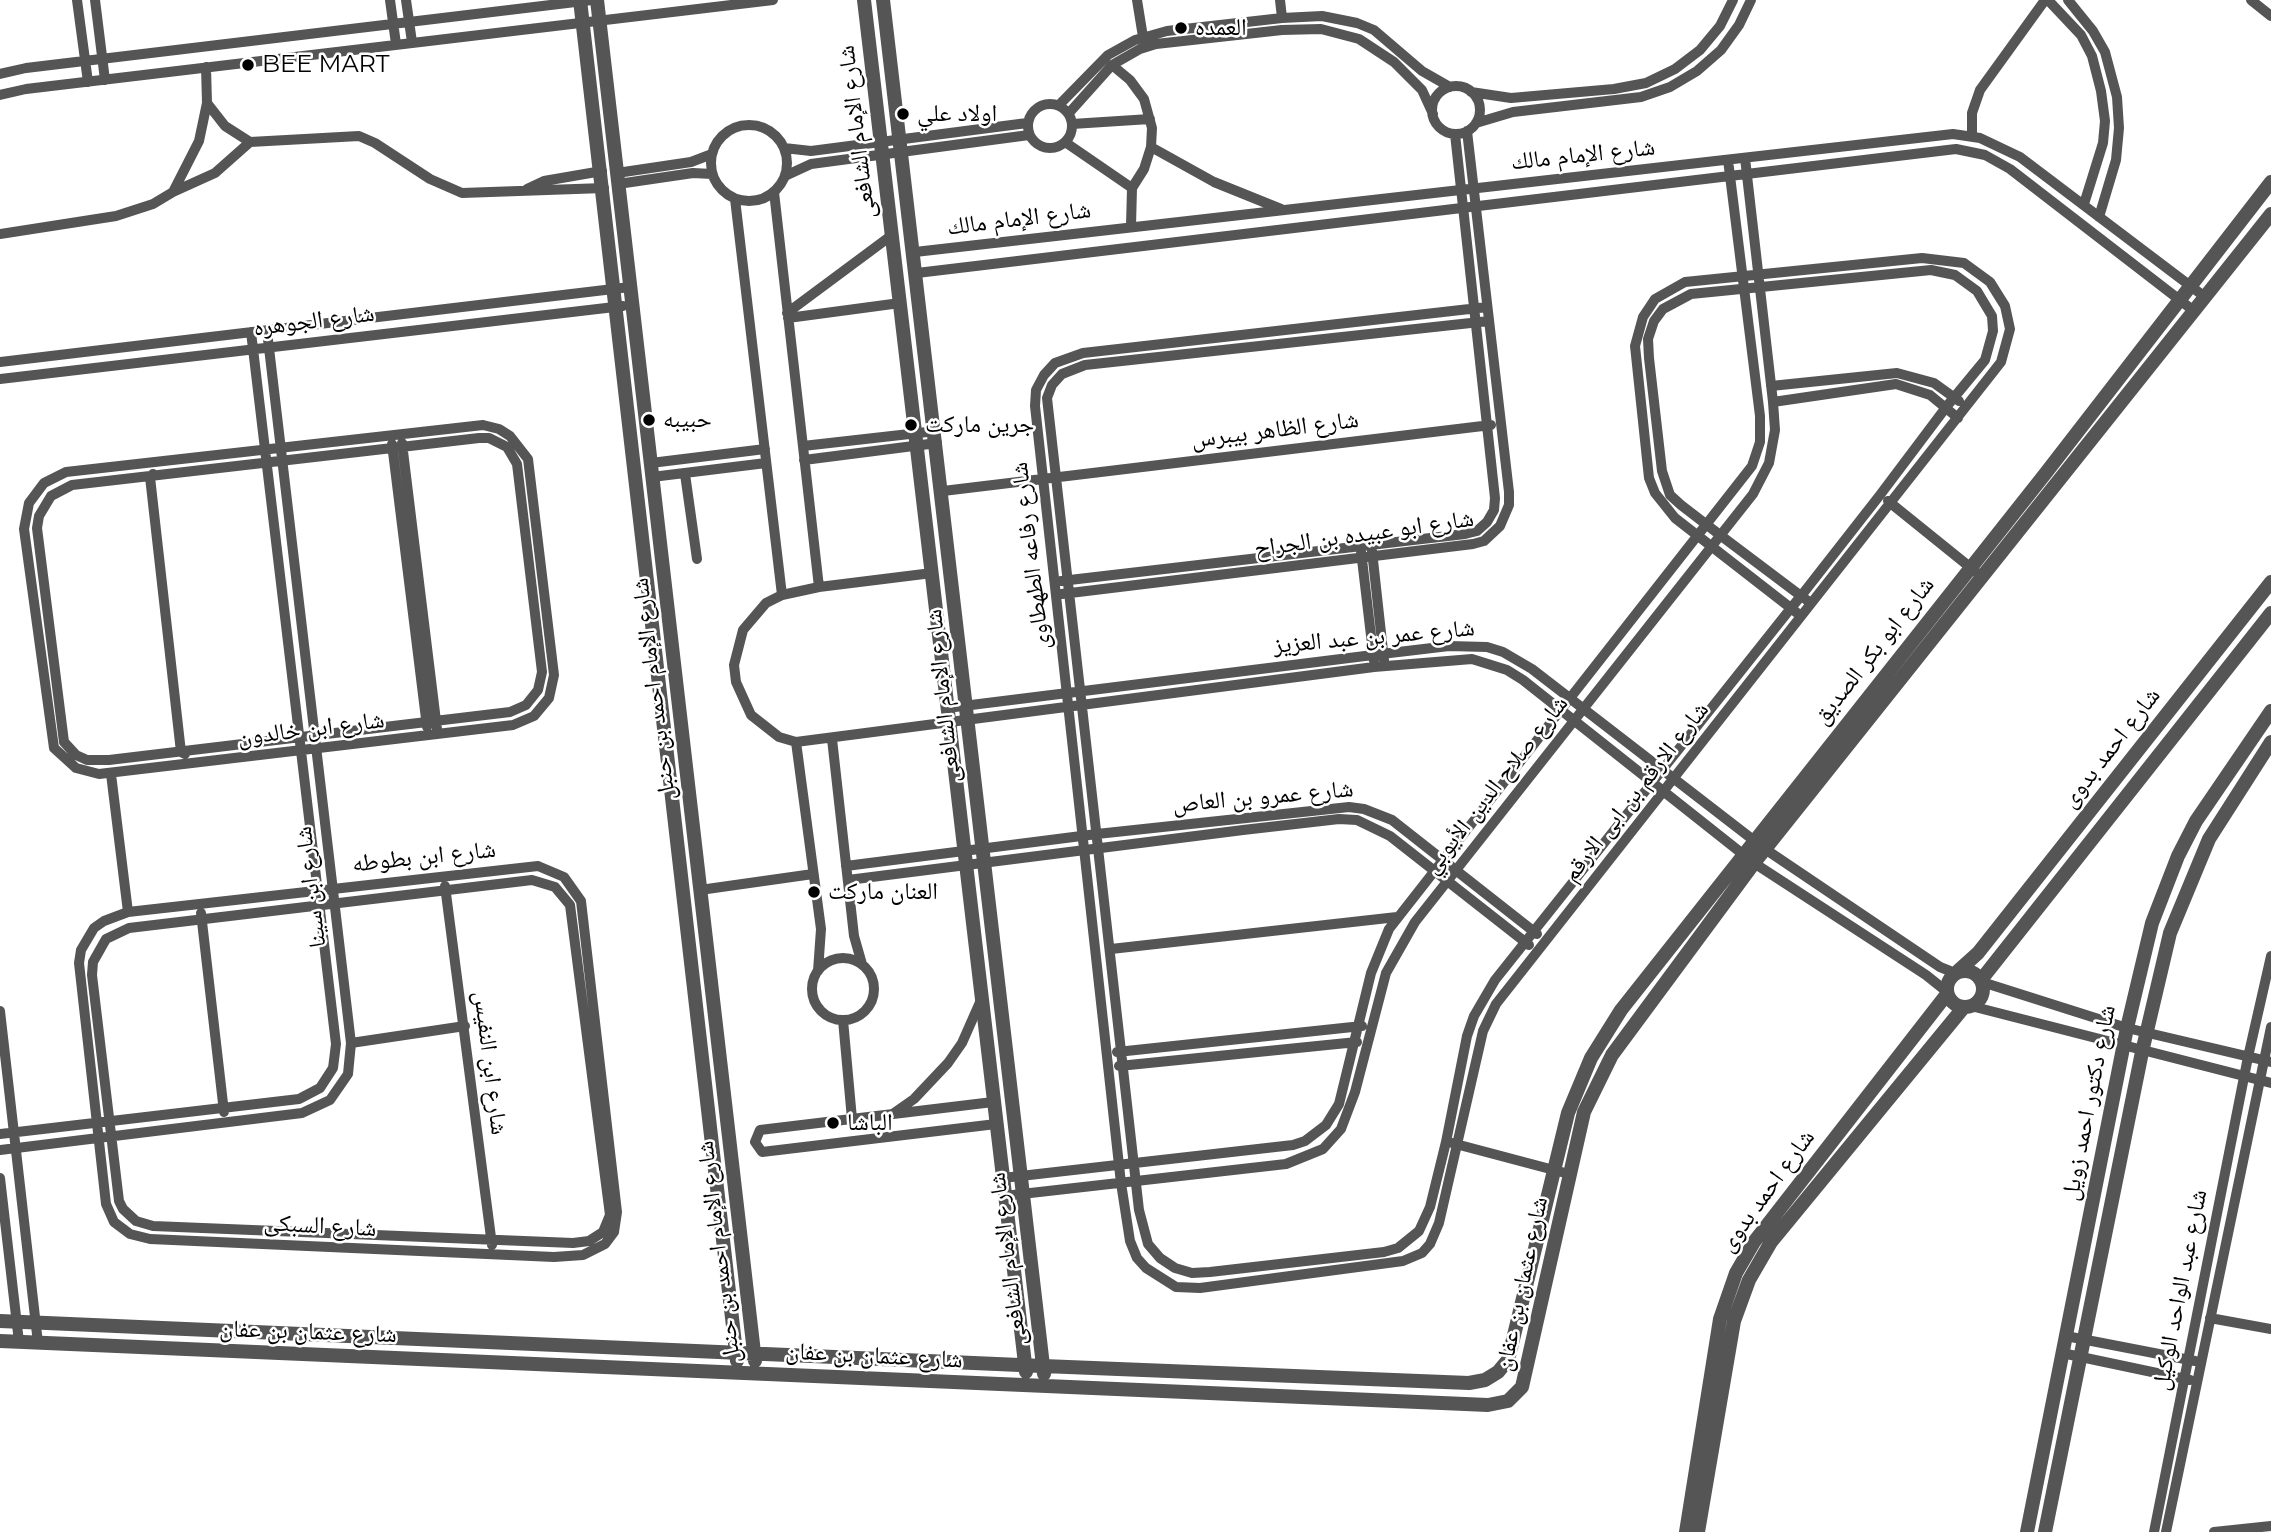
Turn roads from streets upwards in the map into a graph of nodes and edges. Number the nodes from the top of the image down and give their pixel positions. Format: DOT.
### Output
graph roads {
  1 [pos="77,0"];
  2 [pos="94,0"];
  3 [pos="390,0"];
  4 [pos="406,0"];
  5 [pos="587,0"];
  6 [pos="773,0"];
  7 [pos="864,0"];
  8 [pos="883,0"];
  9 [pos="1137,0"];
  10 [pos="1280,0"];
  11 [pos="1733,0"];
  12 [pos="1751,0"];
  13 [pos="2047,0"];
  14 [pos="2068,0"];
  15 [pos="2251,0"];
  16 [pos="2271,16"];
  17 [pos="1282,18"];
  18 [pos="599,20"];
  19 [pos="409,22"];
  20 [pos="582,22"];
  21 [pos="393,24"];
  22 [pos="1143,37"];
  23 [pos="412,43"];
  24 [pos="396,44"];
  25 [pos="102,59"];
  26 [pos="85,61"];
  27 [pos="1112,65"];
  28 [pos="206,67"];
  29 [pos="0,74"];
  30 [pos="105,80"];
  31 [pos="88,82"];
  32 [pos="1450,87"];
  33 [pos="1471,92"];
  34 [pos="0,95"];
  35 [pos="207,103"];
  36 [pos="1059,105"];
  37 [pos="1433,114"];
  38 [pos="1071,119"];
  39 [pos="1150,119"];
  40 [pos="1476,123"];
  41 [pos="1028,129"];
  42 [pos="1461,133"];
  43 [pos="1972,136"];
  44 [pos="250,142"];
  45 [pos="1065,142"];
  46 [pos="902,144"];
  47 [pos="883,147"];
  48 [pos="1151,147"];
  49 [pos="784,148"];
  50 [pos="712,154"];
  51 [pos="1745,158"];
  52 [pos="1728,160"];
  53 [pos="602,171"];
  54 [pos="1746,173"];
  55 [pos="712,174"];
  56 [pos="1730,175"];
  57 [pos="785,176"];
  58 [pos="618,179"];
  59 [pos="2271,182"];
  60 [pos="604,188"];
  61 [pos="1132,188"];
  62 [pos="1467,189"];
  63 [pos="525,190"];
  64 [pos="173,192"];
  65 [pos="774,192"];
  66 [pos="735,199"];
  67 [pos="2084,204"];
  68 [pos="1475,206"];
  69 [pos="1463,208"];
  70 [pos="1285,210"];
  71 [pos="2271,214"];
  72 [pos="2099,216"];
  73 [pos="1131,226"];
  74 [pos="0,233"];
  75 [pos="892,234"];
  76 [pos="915,252"];
  77 [pos="1885,261"];
  78 [pos="917,273"];
  79 [pos="1757,273"];
  80 [pos="1886,274"];
  81 [pos="1742,275"];
  82 [pos="2190,286"];
  83 [pos="630,287"];
  84 [pos="1759,288"];
  85 [pos="615,289"];
  86 [pos="1743,289"];
  87 [pos="2205,297"];
  88 [pos="2179,300"];
  89 [pos="900,303"];
  90 [pos="632,305"];
  91 [pos="617,306"];
  92 [pos="1487,307"];
  93 [pos="1474,309"];
  94 [pos="2194,312"];
  95 [pos="788,315"];
  96 [pos="1489,321"];
  97 [pos="1476,323"];
  98 [pos="267,331"];
  99 [pos="251,332"];
  100 [pos="1246,334"];
  101 [pos="268,347"];
  102 [pos="1248,348"];
  103 [pos="253,349"];
  104 [pos="0,362"];
  105 [pos="0,379"];
  106 [pos="1771,386"];
  107 [pos="1955,397"];
  108 [pos="1773,402"];
  109 [pos="1947,406"];
  110 [pos="1966,407"];
  111 [pos="1958,418"];
  112 [pos="1501,424"];
  113 [pos="1487,426"];
  114 [pos="395,434"];
  115 [pos="936,437"];
  116 [pos="916,440"];
  117 [pos="281,446"];
  118 [pos="803,446"];
  119 [pos="265,447"];
  120 [pos="397,448"];
  121 [pos="765,449"];
  122 [pos="804,460"];
  123 [pos="147,462"];
  124 [pos="282,462"];
  125 [pos="268,463"];
  126 [pos="766,463"];
  127 [pos="652,470"];
  128 [pos="685,474"];
  129 [pos="150,477"];
  130 [pos="1049,479"];
  131 [pos="943,491"];
  132 [pos="1880,495"];
  133 [pos="1891,504"];
  134 [pos="1707,525"];
  135 [pos="530,527"];
  136 [pos="658,530"];
  137 [pos="642,532"];
  138 [pos="1720,535"];
  139 [pos="1699,536"];
  140 [pos="1366,545"];
  141 [pos="1711,546"];
  142 [pos="1367,557"];
  143 [pos="697,559"];
  144 [pos="1969,567"];
  145 [pos="932,573"];
  146 [pos="1983,578"];
  147 [pos="1067,580"];
  148 [pos="1054,582"];
  149 [pos="2271,582"];
  150 [pos="38,585"];
  151 [pos="819,587"];
  152 [pos="782,594"];
  153 [pos="1069,594"];
  154 [pos="1056,595"];
  155 [pos="1801,596"];
  156 [pos="1811,603"];
  157 [pos="1791,608"];
  158 [pos="2271,612"];
  159 [pos="1801,616"];
  160 [pos="1378,654"];
  161 [pos="1380,667"];
  162 [pos="1080,690"];
  163 [pos="1068,691"];
  164 [pos="1570,698"];
  165 [pos="1082,705"];
  166 [pos="1069,707"];
  167 [pos="1582,708"];
  168 [pos="1561,709"];
  169 [pos="2271,711"];
  170 [pos="968,712"];
  171 [pos="948,715"];
  172 [pos="1573,719"];
  173 [pos="432,722"];
  174 [pos="433,736"];
  175 [pos="315,737"];
  176 [pos="299,738"];
  177 [pos="832,739"];
  178 [pos="796,742"];
  179 [pos="2271,742"];
  180 [pos="316,749"];
  181 [pos="301,751"];
  182 [pos="181,752"];
  183 [pos="684,754"];
  184 [pos="668,755"];
  185 [pos="189,764"];
  186 [pos="177,766"];
  187 [pos="1662,771"];
  188 [pos="111,774"];
  189 [pos="1673,780"];
  190 [pos="1653,783"];
  191 [pos="1664,792"];
  192 [pos="1097,834"];
  193 [pos="1084,835"];
  194 [pos="1759,845"];
  195 [pos="1099,848"];
  196 [pos="1085,850"];
  197 [pos="984,855"];
  198 [pos="965,858"];
  199 [pos="1442,859"];
  200 [pos="1748,859"];
  201 [pos="846,866"];
  202 [pos="1433,870"];
  203 [pos="1457,870"];
  204 [pos="813,874"];
  205 [pos="444,876"];
  206 [pos="848,880"];
  207 [pos="1448,881"];
  208 [pos="332,888"];
  209 [pos="317,890"];
  210 [pos="446,890"];
  211 [pos="700,890"];
  212 [pos="334,903"];
  213 [pos="200,904"];
  214 [pos="319,904"];
  215 [pos="128,912"];
  216 [pos="1397,917"];
  217 [pos="201,919"];
  218 [pos="1534,932"];
  219 [pos="1545,941"];
  220 [pos="1525,942"];
  221 [pos="1111,949"];
  222 [pos="1537,951"];
  223 [pos="2271,956"];
  224 [pos="862,964"];
  225 [pos="818,971"];
  226 [pos="1956,972"];
  227 [pos="1982,981"];
  228 [pos="1947,993"];
  229 [pos="982,998"];
  230 [pos="1968,1007"];
  231 [pos="0,1011"];
  232 [pos="843,1020"];
  233 [pos="465,1026"];
  234 [pos="1371,1026"];
  235 [pos="1358,1027"];
  236 [pos="2271,1027"];
  237 [pos="2127,1028"];
  238 [pos="2146,1033"];
  239 [pos="1367,1041"];
  240 [pos="351,1043"];
  241 [pos="1354,1043"];
  242 [pos="2123,1047"];
  243 [pos="1123,1051"];
  244 [pos="1108,1052"];
  245 [pos="2142,1052"];
  246 [pos="2248,1057"];
  247 [pos="2267,1061"];
  248 [pos="595,1063"];
  249 [pos="1125,1065"];
  250 [pos="1109,1067"];
  251 [pos="2244,1076"];
  252 [pos="2265,1081"];
  253 [pos="993,1102"];
  254 [pos="223,1108"];
  255 [pos="894,1113"];
  256 [pos="852,1119"];
  257 [pos="110,1121"];
  258 [pos="96,1122"];
  259 [pos="225,1122"];
  260 [pos="996,1124"];
  261 [pos="15,1132"];
  262 [pos="0,1133"];
  263 [pos="729,1135"];
  264 [pos="111,1136"];
  265 [pos="713,1136"];
  266 [pos="97,1138"];
  267 [pos="1446,1142"];
  268 [pos="1459,1145"];
  269 [pos="16,1148"];
  270 [pos="0,1150"];
  271 [pos="731,1156"];
  272 [pos="716,1158"];
  273 [pos="1135,1164"];
  274 [pos="1119,1166"];
  275 [pos="1562,1172"];
  276 [pos="1021,1176"];
  277 [pos="0,1178"];
  278 [pos="1003,1178"];
  279 [pos="1136,1182"];
  280 [pos="1121,1183"];
  281 [pos="1023,1194"];
  282 [pos="1004,1196"];
  283 [pos="607,1235"];
  284 [pos="491,1240"];
  285 [pos="493,1255"];
  286 [pos="1241,1269"];
  287 [pos="1243,1283"];
  288 [pos="2210,1318"];
  289 [pos="0,1321"];
  290 [pos="17,1322"];
  291 [pos="36,1323"];
  292 [pos="2271,1329"];
  293 [pos="2066,1336"];
  294 [pos="2084,1339"];
  295 [pos="0,1341"];
  296 [pos="19,1342"];
  297 [pos="38,1343"];
  298 [pos="736,1353"];
  299 [pos="2063,1353"];
  300 [pos="754,1354"];
  301 [pos="2080,1357"];
  302 [pos="2188,1360"];
  303 [pos="2201,1363"];
  304 [pos="1025,1365"];
  305 [pos="1043,1366"];
  306 [pos="738,1372"];
  307 [pos="756,1373"];
  308 [pos="2185,1379"];
  309 [pos="2197,1382"];
  310 [pos="1027,1385"];
  311 [pos="1045,1386"];
  312 [pos="2271,1526"];
  313 [pos="1686,1532"];
  314 [pos="1698,1532"];
  315 [pos="2027,1532"];
  316 [pos="2045,1532"];
  317 [pos="2154,1532"];
  318 [pos="2166,1532"];
  319 [pos="2214,1532"];
  1 -- 26 [label="street"];
  2 -- 25 [label="street"];
  3 -- 21 [label="street"];
  4 -- 19 [label="street"];
  5 -- 18 [label="street, شارع الإمام احمد بن حنبل"];
  5 -- 19 [label="street"];
  5 -- 20 [label="street, شارع الإمام احمد بن حنبل"];
  6 -- 18 [label="street"];
  7 -- 47 [label="street, شارع الإمام الشافعى"];
  8 -- 46 [label="street, شارع الإمام الشافعى"];
  9 -- 22 [label="street"];
  10 -- 17 [label="street"];
  11 -- 33 [label="street"];
  12 -- 40 [label="street"];
  13 -- 43 [label="street"];
  13 -- 67 [label="street"];
  14 -- 72 [label="street"];
  15 -- 16 [label="street"];
  17 -- 22 [label="street"];
  17 -- 32 [label="street"];
  18 -- 20 [label="street"];
  18 -- 58 [label="street, شارع الإمام احمد بن حنبل"];
  19 -- 21 [label="street"];
  19 -- 23 [label="street"];
  20 -- 23 [label="street"];
  20 -- 53 [label="street, شارع الإمام احمد بن حنبل"];
  21 -- 24 [label="street"];
  21 -- 25 [label="street"];
  22 -- 36 [label="street"];
  23 -- 24 [label="street"];
  24 -- 28 [label="street"];
  25 -- 26 [label="street"];
  25 -- 30 [label="street"];
  26 -- 29 [label="street"];
  26 -- 31 [label="street"];
  27 -- 37 [label="street"];
  27 -- 38 [label="street"];
  27 -- 39 [label="street"];
  28 -- 30 [label="street"];
  28 -- 35 [label="street"];
  30 -- 31 [label="street"];
  31 -- 34 [label="street"];
  32 -- 33 [label="street"];
  32 -- 37 [label="street"];
  33 -- 40 [label="street"];
  35 -- 44 [label="street"];
  35 -- 64 [label="street"];
  36 -- 38 [label="street"];
  36 -- 41 [label="street"];
  37 -- 42 [label="street"];
  38 -- 39 [label="street"];
  38 -- 45 [label="street"];
  39 -- 48 [label="street"];
  40 -- 42 [label="street"];
  41 -- 45 [label="street"];
  41 -- 46 [label="street"];
  42 -- 62 [label="street"];
  43 -- 51 [label="street, شارع الإمام مالك"];
  43 -- 67 [label="street, شارع الإمام مالك"];
  44 -- 63 [label="street"];
  44 -- 64 [label="street"];
  45 -- 61 [label="street"];
  46 -- 47 [label="street"];
  46 -- 76 [label="street, شارع الإمام الشافعى"];
  47 -- 49 [label="street"];
  47 -- 57 [label="street"];
  47 -- 75 [label="street, شارع الإمام الشافعى"];
  48 -- 61 [label="street"];
  48 -- 70 [label="street"];
  49 -- 50 [label="street"];
  49 -- 57 [label="street"];
  50 -- 55 [label="street"];
  50 -- 58 [label="street"];
  51 -- 52 [label="street, شارع الإمام مالك"];
  51 -- 54 [label="street, شارع صلاح الدين الأيوبي"];
  52 -- 56 [label="street, شارع صلاح الدين الأيوبي"];
  52 -- 62 [label="street, شارع الإمام مالك"];
  53 -- 60 [label="street, شارع الإمام احمد بن حنبل"];
  53 -- 63 [label="street"];
  54 -- 56 [label="street, شارع الإمام مالك"];
  54 -- 79 [label="street, شارع صلاح الدين الأيوبي"];
  54 -- 88 [label="street, شارع الإمام مالك"];
  55 -- 58 [label="street"];
  55 -- 66 [label="street"];
  56 -- 68 [label="street, شارع الإمام مالك"];
  56 -- 81 [label="street, شارع صلاح الدين الأيوبي"];
  57 -- 65 [label="street"];
  58 -- 83 [label="street, شارع الإمام احمد بن حنبل"];
  59 -- 82 [label="street, شارع ابو بكر الصديق"];
  60 -- 63 [label="street"];
  60 -- 85 [label="street, شارع الإمام احمد بن حنبل"];
  61 -- 73 [label="street"];
  62 -- 68 [label="street, شارع ابو عبيده بن الجراح"];
  62 -- 69 [label="street, شارع ابو عبيده بن الجراح"];
  62 -- 70 [label="street, شارع الإمام مالك"];
  64 -- 74 [label="street"];
  65 -- 66 [label="street"];
  65 -- 95 [label="street"];
  66 -- 121 [label="street"];
  67 -- 72 [label="street, شارع الإمام مالك"];
  68 -- 69 [label="street, شارع الإمام مالك"];
  68 -- 92 [label="street, شارع ابو عبيده بن الجراح"];
  69 -- 78 [label="street, شارع الإمام مالك"];
  69 -- 93 [label="street, شارع ابو عبيده بن الجراح"];
  70 -- 73 [label="street, شارع الإمام مالك"];
  71 -- 87 [label="street, شارع ابو بكر الصديق"];
  72 -- 82 [label="street, شارع الإمام مالك"];
  73 -- 76 [label="street, شارع الإمام مالك"];
  75 -- 89 [label="street, شارع الإمام الشافعى"];
  75 -- 95 [label="street"];
  76 -- 78 [label="street, شارع الإمام الشافعى"];
  77 -- 79 [label="street, شارع الارقم بن ابى الارقم"];
  77 -- 80 [label="street"];
  77 -- 110 [label="street, شارع الارقم بن ابى الارقم"];
  78 -- 115 [label="street, شارع الإمام الشافعى"];
  79 -- 81 [label="street, شارع الارقم بن ابى الارقم"];
  79 -- 84 [label="street, شارع صلاح الدين الأيوبي"];
  80 -- 84 [label="street, شارع الارقم بن ابى الارقم"];
  80 -- 107 [label="street, شارع الارقم بن ابى الارقم"];
  81 -- 86 [label="street, شارع صلاح الدين الأيوبي"];
  81 -- 139 [label="street, شارع الارقم بن ابى الارقم"];
  82 -- 87 [label="street, شارع الإمام مالك"];
  82 -- 88 [label="street, شارع ابو بكر الصديق"];
  83 -- 85 [label="street, شارع الجوهره"];
  83 -- 90 [label="street, شارع الإمام احمد بن حنبل"];
  84 -- 86 [label="street, شارع الارقم بن ابى الارقم"];
  84 -- 106 [label="street, شارع صلاح الدين الأيوبي"];
  85 -- 91 [label="street, شارع الإمام احمد بن حنبل"];
  85 -- 98 [label="street, شارع الجوهره"];
  86 -- 134 [label="street, شارع صلاح الدين الأيوبي"];
  86 -- 134 [label="street, شارع الارقم بن ابى الارقم"];
  87 -- 94 [label="street, شارع ابو بكر الصديق"];
  88 -- 94 [label="street, شارع الإمام مالك"];
  88 -- 144 [label="street, شارع ابو بكر الصديق"];
  89 -- 95 [label="street"];
  89 -- 116 [label="street, شارع الإمام الشافعى"];
  90 -- 91 [label="street, شارع الجوهره"];
  90 -- 127 [label="street, شارع الإمام احمد بن حنبل"];
  91 -- 101 [label="street, شارع الجوهره"];
  91 -- 137 [label="street, شارع الإمام احمد بن حنبل"];
  92 -- 93 [label="street, شارع رفاعه الطهطاوى"];
  92 -- 96 [label="street, شارع ابو عبيده بن الجراح"];
  93 -- 97 [label="street, شارع ابو عبيده بن الجراح"];
  93 -- 100 [label="street, شارع رفاعه الطهطاوى"];
  94 -- 146 [label="street, شارع ابو بكر الصديق"];
  95 -- 118 [label="street"];
  96 -- 97 [label="street, شارع رفاعه الطهطاوى"];
  96 -- 112 [label="street, شارع ابو عبيده بن الجراح"];
  97 -- 102 [label="street, شارع رفاعه الطهطاوى"];
  97 -- 113 [label="street, شارع ابو عبيده بن الجراح"];
  98 -- 99 [label="street, شارع الجوهره"];
  98 -- 101 [label="street, شارع ابن سينا"];
  99 -- 103 [label="street, شارع ابن سينا"];
  99 -- 104 [label="street, شارع الجوهره"];
  100 -- 102 [label="street"];
  100 -- 130 [label="street, شارع رفاعه الطهطاوى"];
  101 -- 103 [label="street, شارع الجوهره"];
  101 -- 117 [label="street, شارع ابن سينا"];
  102 -- 130 [label="street, شارع رفاعه الطهطاوى"];
  103 -- 105 [label="street, شارع الجوهره"];
  103 -- 119 [label="street, شارع ابن سينا"];
  106 -- 107 [label="street"];
  106 -- 108 [label="street, شارع صلاح الدين الأيوبي"];
  107 -- 109 [label="street, شارع الارقم بن ابى الارقم"];
  107 -- 110 [label="street"];
  108 -- 109 [label="street"];
  108 -- 138 [label="street, شارع صلاح الدين الأيوبي"];
  109 -- 111 [label="street"];
  109 -- 132 [label="street, شارع الارقم بن ابى الارقم"];
  110 -- 111 [label="street, شارع الارقم بن ابى الارقم"];
  111 -- 133 [label="street, شارع الارقم بن ابى الارقم"];
  112 -- 113 [label="street, شارع الظاهر بيبرس"];
  112 -- 142 [label="street, شارع ابو عبيده بن الجراح"];
  113 -- 130 [label="street, شارع الظاهر بيبرس"];
  113 -- 140 [label="street, شارع ابو عبيده بن الجراح"];
  114 -- 117 [label="street, شارع ابن خالدون"];
  114 -- 120 [label="street"];
  114 -- 135 [label="street, شارع ابن خالدون"];
  115 -- 116 [label="street"];
  115 -- 131 [label="street, شارع الإمام الشافعى"];
  116 -- 118 [label="street"];
  116 -- 122 [label="street"];
  116 -- 145 [label="street, شارع الإمام الشافعى"];
  117 -- 119 [label="street, شارع ابن خالدون"];
  117 -- 124 [label="street, شارع ابن سينا"];
  118 -- 122 [label="street"];
  119 -- 123 [label="street, شارع ابن خالدون"];
  119 -- 125 [label="street, شارع ابن سينا"];
  120 -- 124 [label="street, شارع ابن خالدون"];
  120 -- 135 [label="street, شارع ابن خالدون"];
  120 -- 173 [label="street"];
  121 -- 126 [label="street"];
  121 -- 127 [label="street"];
  122 -- 151 [label="street"];
  123 -- 129 [label="street"];
  123 -- 150 [label="street, شارع ابن خالدون"];
  124 -- 125 [label="street, شارع ابن خالدون"];
  124 -- 175 [label="street, شارع ابن سينا"];
  125 -- 129 [label="street, شارع ابن خالدون"];
  125 -- 176 [label="street, شارع ابن سينا"];
  126 -- 128 [label="street"];
  126 -- 152 [label="street"];
  127 -- 128 [label="street"];
  127 -- 136 [label="street, شارع الإمام احمد بن حنبل"];
  128 -- 143 [label="street"];
  129 -- 150 [label="street, شارع ابن خالدون"];
  129 -- 182 [label="street"];
  130 -- 131 [label="street, شارع الظاهر بيبرس"];
  130 -- 147 [label="street, شارع رفاعه الطهطاوى"];
  130 -- 148 [label="street, شارع رفاعه الطهطاوى"];
  131 -- 170 [label="street, شارع الإمام الشافعى"];
  132 -- 133 [label="street"];
  132 -- 155 [label="street, شارع الارقم بن ابى الارقم"];
  133 -- 144 [label="street"];
  133 -- 156 [label="street, شارع الارقم بن ابى الارقم"];
  134 -- 138 [label="street, شارع الارقم بن ابى الارقم"];
  134 -- 139 [label="street, شارع صلاح الدين الأيوبي"];
  135 -- 173 [label="street, شارع ابن خالدون"];
  135 -- 174 [label="street, شارع ابن خالدون"];
  136 -- 137 [label="street"];
  136 -- 183 [label="street, شارع الإمام احمد بن حنبل"];
  137 -- 184 [label="street, شارع الإمام احمد بن حنبل"];
  138 -- 141 [label="street, شارع صلاح الدين الأيوبي"];
  138 -- 155 [label="street, شارع الارقم بن ابى الارقم"];
  139 -- 141 [label="street, شارع الارقم بن ابى الارقم"];
  139 -- 164 [label="street, شارع صلاح الدين الأيوبي"];
  140 -- 142 [label="street"];
  140 -- 147 [label="street, شارع ابو عبيده بن الجراح"];
  141 -- 157 [label="street, شارع الارقم بن ابى الارقم"];
  141 -- 167 [label="street, شارع صلاح الدين الأيوبي"];
  142 -- 153 [label="street, شارع ابو عبيده بن الجراح"];
  142 -- 160 [label="street"];
  144 -- 146 [label="street"];
  144 -- 194 [label="street, شارع ابو بكر الصديق"];
  145 -- 151 [label="street"];
  145 -- 171 [label="street, شارع الإمام الشافعى"];
  146 -- 194 [label="street, شارع ابو بكر الصديق"];
  147 -- 148 [label="street, شارع ابو عبيده بن الجراح"];
  147 -- 153 [label="street, شارع رفاعه الطهطاوى"];
  148 -- 154 [label="street, شارع رفاعه الطهطاوى"];
  149 -- 226 [label="street, شارع احمد بدوى"];
  150 -- 182 [label="street, شارع ابن خالدون"];
  150 -- 188 [label="street, شارع ابن خالدون"];
  151 -- 152 [label="street"];
  152 -- 178 [label="street"];
  153 -- 154 [label="street, شارع ابو عبيده بن الجراح"];
  153 -- 162 [label="street, شارع رفاعه الطهطاوى"];
  154 -- 163 [label="street, شارع رفاعه الطهطاوى"];
  155 -- 156 [label="street, شارع الارقم بن ابى الارقم"];
  155 -- 157 [label="street, شارع الارقم بن ابى الارقم"];
  156 -- 159 [label="street, شارع الارقم بن ابى الارقم"];
  157 -- 159 [label="street, شارع الارقم بن ابى الارقم"];
  157 -- 187 [label="street, شارع الارقم بن ابى الارقم"];
  158 -- 227 [label="street, شارع احمد بدوى"];
  159 -- 189 [label="street, شارع الارقم بن ابى الارقم"];
  160 -- 161 [label="street"];
  160 -- 162 [label="street, شارع عمر بن عبد العزيز"];
  160 -- 164 [label="street, شارع عمر بن عبد العزيز"];
  161 -- 165 [label="street, شارع عمر بن عبد العزيز"];
  161 -- 168 [label="street, شارع عمر بن عبد العزيز"];
  162 -- 163 [label="street, شارع عمر بن عبد العزيز"];
  162 -- 165 [label="street, شارع رفاعه الطهطاوى"];
  163 -- 166 [label="street, شارع رفاعه الطهطاوى"];
  163 -- 170 [label="street, شارع عمر بن عبد العزيز"];
  164 -- 167 [label="street, شارع عمر بن عبد العزيز"];
  164 -- 168 [label="street, شارع صلاح الدين الأيوبي"];
  165 -- 166 [label="street, شارع عمر بن عبد العزيز"];
  165 -- 192 [label="street, شارع رفاعه الطهطاوى"];
  166 -- 170 [label="street, شارع عمر بن عبد العزيز"];
  166 -- 193 [label="street, شارع رفاعه الطهطاوى"];
  167 -- 172 [label="street, شارع صلاح الدين الأيوبي"];
  167 -- 187 [label="street, شارع عمر بن عبد العزيز"];
  168 -- 172 [label="street, شارع عمر بن عبد العزيز"];
  168 -- 199 [label="street, شارع صلاح الدين الأيوبي"];
  169 -- 237 [label="street, شارع دكتور احمد زويل"];
  170 -- 171 [label="street, شارع عمر بن عبد العزيز"];
  170 -- 197 [label="street, شارع الإمام الشافعى"];
  171 -- 177 [label="street, شارع عمر بن عبد العزيز"];
  171 -- 198 [label="street, شارع الإمام الشافعى"];
  172 -- 190 [label="street, شارع عمر بن عبد العزيز"];
  172 -- 203 [label="street, شارع صلاح الدين الأيوبي"];
  173 -- 174 [label="street"];
  173 -- 175 [label="street, شارع ابن خالدون"];
  174 -- 180 [label="street, شارع ابن خالدون"];
  175 -- 176 [label="street, شارع ابن خالدون"];
  175 -- 180 [label="street, شارع ابن سينا"];
  176 -- 181 [label="street, شارع ابن سينا"];
  176 -- 182 [label="street, شارع ابن خالدون"];
  177 -- 178 [label="street, شارع عمر بن عبد العزيز"];
  177 -- 201 [label="street"];
  178 -- 204 [label="street"];
  179 -- 238 [label="street, شارع دكتور احمد زويل"];
  180 -- 181 [label="street, شارع ابن خالدون"];
  180 -- 208 [label="street, شارع ابن سينا"];
  181 -- 185 [label="street, شارع ابن خالدون"];
  181 -- 209 [label="street, شارع ابن سينا"];
  182 -- 185 [label="street"];
  182 -- 186 [label="street"];
  183 -- 184 [label="street"];
  183 -- 211 [label="street, شارع الإمام احمد بن حنبل"];
  184 -- 265 [label="street, شارع الإمام احمد بن حنبل"];
  185 -- 186 [label="street, شارع ابن خالدون"];
  186 -- 188 [label="street, شارع ابن خالدون"];
  187 -- 189 [label="street, شارع عمر بن عبد العزيز"];
  187 -- 190 [label="street, شارع الارقم بن ابى الارقم"];
  188 -- 215 [label="street"];
  189 -- 191 [label="street, شارع الارقم بن ابى الارقم"];
  189 -- 194 [label="street, شارع عمر بن عبد العزيز"];
  190 -- 191 [label="street, شارع عمر بن عبد العزيز"];
  190 -- 218 [label="street, شارع الارقم بن ابى الارقم"];
  191 -- 200 [label="street, شارع عمر بن عبد العزيز"];
  191 -- 219 [label="street, شارع الارقم بن ابى الارقم"];
  192 -- 193 [label="street, شارع عمرو بن العاص"];
  192 -- 195 [label="street, شارع رفاعه الطهطاوى"];
  192 -- 199 [label="street, شارع عمرو بن العاص"];
  193 -- 196 [label="street, شارع رفاعه الطهطاوى"];
  193 -- 197 [label="street, شارع عمرو بن العاص"];
  194 -- 200 [label="street, شارع ابو بكر الصديق"];
  194 -- 226 [label="street, شارع عمر بن عبد العزيز"];
  195 -- 196 [label="street, شارع عمرو بن العاص"];
  195 -- 202 [label="street, شارع عمرو بن العاص"];
  195 -- 221 [label="street, شارع رفاعه الطهطاوى"];
  196 -- 197 [label="street, شارع عمرو بن العاص"];
  196 -- 244 [label="street, شارع رفاعه الطهطاوى"];
  197 -- 198 [label="street"];
  197 -- 276 [label="street, شارع الإمام الشافعى"];
  198 -- 201 [label="street"];
  198 -- 206 [label="street"];
  198 -- 229 [label="street, شارع الإمام الشافعى"];
  199 -- 202 [label="street, شارع صلاح الدين الأيوبي"];
  199 -- 203 [label="street, شارع عمرو بن العاص"];
  200 -- 228 [label="street, شارع عمر بن عبد العزيز"];
  200 -- 275 [label="street, شارع ابو بكر الصديق"];
  201 -- 206 [label="street"];
  202 -- 207 [label="street, شارع عمرو بن العاص"];
  202 -- 216 [label="street, شارع صلاح الدين الأيوبي"];
  203 -- 207 [label="street, شارع صلاح الدين الأيوبي"];
  203 -- 218 [label="street, شارع عمرو بن العاص"];
  204 -- 211 [label="street"];
  204 -- 225 [label="street"];
  205 -- 208 [label="street, شارع ابن بطوطه"];
  205 -- 210 [label="street, شارع ابن النفيس"];
  205 -- 248 [label="street, شارع ابن بطوطه"];
  206 -- 224 [label="street"];
  207 -- 220 [label="street, شارع عمرو بن العاص"];
  207 -- 234 [label="street, شارع صلاح الدين الأيوبي"];
  208 -- 209 [label="street, شارع ابن بطوطه"];
  208 -- 212 [label="street, شارع ابن سينا"];
  209 -- 213 [label="street, شارع ابن بطوطه"];
  209 -- 214 [label="street, شارع ابن سينا"];
  210 -- 212 [label="street, شارع ابن بطوطه"];
  210 -- 233 [label="street, شارع ابن النفيس"];
  210 -- 248 [label="street, شارع ابن بطوطه"];
  211 -- 263 [label="street, شارع الإمام احمد بن حنبل"];
  212 -- 214 [label="street, شارع ابن بطوطه"];
  212 -- 240 [label="street, شارع ابن سينا"];
  213 -- 215 [label="street, شارع ابن بطوطه"];
  213 -- 217 [label="street"];
  214 -- 217 [label="street, شارع ابن بطوطه"];
  214 -- 254 [label="street, شارع ابن سينا"];
  215 -- 258 [label="street, شارع ابن بطوطه"];
  216 -- 221 [label="street"];
  216 -- 235 [label="street, شارع صلاح الدين الأيوبي"];
  217 -- 254 [label="street"];
  217 -- 257 [label="street, شارع ابن بطوطه"];
  218 -- 219 [label="street, شارع عمرو بن العاص"];
  218 -- 220 [label="street, شارع الارقم بن ابى الارقم"];
  219 -- 222 [label="street, شارع الارقم بن ابى الارقم"];
  220 -- 222 [label="street, شارع عمرو بن العاص"];
  220 -- 267 [label="street, شارع الارقم بن ابى الارقم"];
  221 -- 243 [label="street, شارع رفاعه الطهطاوى"];
  222 -- 268 [label="street, شارع الارقم بن ابى الارقم"];
  223 -- 246 [label="street, شارع عبد الواحد الوكيل"];
  224 -- 225 [label="street"];
  224 -- 232 [label="street"];
  225 -- 232 [label="street"];
  226 -- 227 [label="street"];
  226 -- 228 [label="street"];
  227 -- 230 [label="street"];
  227 -- 237 [label="street"];
  228 -- 230 [label="street"];
  228 -- 313 [label="street, شارع احمد بدوى"];
  229 -- 253 [label="street, شارع الإمام الشافعى"];
  229 -- 255 [label="street"];
  230 -- 242 [label="street"];
  230 -- 314 [label="street, شارع احمد بدوى"];
  231 -- 261 [label="street"];
  232 -- 256 [label="street"];
  233 -- 240 [label="street"];
  233 -- 284 [label="street, شارع ابن النفيس"];
  234 -- 235 [label="street"];
  234 -- 239 [label="street, شارع صلاح الدين الأيوبي"];
  235 -- 241 [label="street, شارع صلاح الدين الأيوبي"];
  235 -- 243 [label="street"];
  236 -- 247 [label="street, شارع عبد الواحد الوكيل"];
  237 -- 238 [label="street"];
  237 -- 242 [label="street, شارع دكتور احمد زويل"];
  238 -- 245 [label="street, شارع دكتور احمد زويل"];
  238 -- 246 [label="street"];
  239 -- 241 [label="street"];
  239 -- 279 [label="street, شارع صلاح الدين الأيوبي"];
  240 -- 259 [label="street, شارع ابن سينا"];
  241 -- 249 [label="street"];
  241 -- 273 [label="street, شارع صلاح الدين الأيوبي"];
  242 -- 245 [label="street"];
  242 -- 293 [label="street, شارع دكتور احمد زويل"];
  243 -- 244 [label="street"];
  243 -- 249 [label="street, شارع رفاعه الطهطاوى"];
  244 -- 250 [label="street, شارع رفاعه الطهطاوى"];
  245 -- 251 [label="street"];
  245 -- 294 [label="street, شارع دكتور احمد زويل"];
  246 -- 247 [label="street"];
  246 -- 251 [label="street, شارع عبد الواحد الوكيل"];
  247 -- 252 [label="street, شارع عبد الواحد الوكيل"];
  248 -- 283 [label="street, شارع ابن بطوطه"];
  249 -- 250 [label="street"];
  249 -- 273 [label="street, شارع رفاعه الطهطاوى"];
  250 -- 274 [label="street, شارع رفاعه الطهطاوى"];
  251 -- 252 [label="street"];
  251 -- 302 [label="street, شارع عبد الواحد الوكيل"];
  252 -- 288 [label="street, شارع عبد الواحد الوكيل"];
  253 -- 255 [label="street"];
  253 -- 260 [label="street, شارع الإمام الشافعى"];
  254 -- 257 [label="street, شارع ابن سينا"];
  254 -- 259 [label="street"];
  255 -- 256 [label="street"];
  256 -- 260 [label="street"];
  257 -- 258 [label="street, شارع ابن سينا"];
  257 -- 264 [label="street, شارع ابن بطوطه"];
  258 -- 261 [label="street, شارع ابن سينا"];
  258 -- 266 [label="street, شارع ابن بطوطه"];
  259 -- 264 [label="street, شارع ابن سينا"];
  260 -- 278 [label="street, شارع الإمام الشافعى"];
  261 -- 262 [label="street, شارع ابن سينا"];
  261 -- 269 [label="street"];
  263 -- 265 [label="street"];
  263 -- 271 [label="street, شارع الإمام احمد بن حنبل"];
  264 -- 266 [label="street, شارع ابن سينا"];
  264 -- 284 [label="street, شارع السبكى"];
  265 -- 272 [label="street, شارع الإمام احمد بن حنبل"];
  266 -- 269 [label="street, شارع ابن سينا"];
  266 -- 285 [label="street, شارع السبكى"];
  267 -- 268 [label="street"];
  267 -- 286 [label="street, شارع الارقم بن ابى الارقم"];
  268 -- 275 [label="street"];
  268 -- 287 [label="street, شارع الارقم بن ابى الارقم"];
  269 -- 270 [label="street, شارع ابن سينا"];
  269 -- 291 [label="street"];
  271 -- 272 [label="street"];
  271 -- 300 [label="street, شارع الإمام احمد بن حنبل"];
  272 -- 298 [label="street, شارع الإمام احمد بن حنبل"];
  273 -- 274 [label="street, شارع صلاح الدين الأيوبي"];
  273 -- 279 [label="street, شارع رفاعه الطهطاوى"];
  274 -- 276 [label="street, شارع صلاح الدين الأيوبي"];
  274 -- 280 [label="street, شارع رفاعه الطهطاوى"];
  275 -- 305 [label="street, شارع عثمان بن عفان"];
  275 -- 311 [label="street, شارع عثمان بن عفان"];
  276 -- 278 [label="street, شارع صلاح الدين الأيوبي"];
  276 -- 281 [label="street, شارع الإمام الشافعى"];
  277 -- 290 [label="street"];
  278 -- 282 [label="street, شارع الإمام الشافعى"];
  279 -- 280 [label="street, شارع صلاح الدين الأيوبي"];
  279 -- 286 [label="street, شارع الارقم بن ابى الارقم"];
  280 -- 281 [label="street, شارع صلاح الدين الأيوبي"];
  280 -- 287 [label="street, شارع الارقم بن ابى الارقم"];
  281 -- 282 [label="street, شارع صلاح الدين الأيوبي"];
  281 -- 305 [label="street, شارع الإمام الشافعى"];
  282 -- 304 [label="street, شارع الإمام الشافعى"];
  283 -- 284 [label="street, شارع السبكى"];
  283 -- 285 [label="street, شارع السبكى"];
  284 -- 285 [label="street, شارع ابن النفيس"];
  286 -- 287 [label="street"];
  288 -- 292 [label="street"];
  288 -- 303 [label="street, شارع عبد الواحد الوكيل"];
  289 -- 290 [label="street, شارع عثمان بن عفان"];
  290 -- 291 [label="street, شارع عثمان بن عفان"];
  290 -- 296 [label="street"];
  291 -- 297 [label="street"];
  291 -- 298 [label="street, شارع عثمان بن عفان"];
  293 -- 294 [label="street"];
  293 -- 299 [label="street, شارع دكتور احمد زويل"];
  294 -- 301 [label="street, شارع دكتور احمد زويل"];
  294 -- 302 [label="street"];
  295 -- 296 [label="street, شارع عثمان بن عفان"];
  296 -- 297 [label="street, شارع عثمان بن عفان"];
  297 -- 306 [label="street, شارع عثمان بن عفان"];
  298 -- 300 [label="street, شارع عثمان بن عفان"];
  298 -- 306 [label="street, شارع الإمام احمد بن حنبل"];
  299 -- 301 [label="street"];
  299 -- 315 [label="street, شارع دكتور احمد زويل"];
  300 -- 304 [label="street, شارع عثمان بن عفان"];
  300 -- 307 [label="street, شارع الإمام احمد بن حنبل"];
  301 -- 308 [label="street"];
  301 -- 316 [label="street, شارع دكتور احمد زويل"];
  302 -- 303 [label="street"];
  302 -- 308 [label="street, شارع عبد الواحد الوكيل"];
  303 -- 309 [label="street, شارع عبد الواحد الوكيل"];
  304 -- 305 [label="street, شارع عثمان بن عفان"];
  304 -- 310 [label="street, شارع الإمام الشافعى"];
  305 -- 311 [label="street, شارع الإمام الشافعى"];
  306 -- 307 [label="street, شارع عثمان بن عفان"];
  307 -- 310 [label="street, شارع عثمان بن عفان"];
  308 -- 309 [label="street"];
  308 -- 317 [label="street, شارع عبد الواحد الوكيل"];
  309 -- 318 [label="street, شارع عبد الواحد الوكيل"];
  310 -- 311 [label="street, شارع عثمان بن عفان"];
  312 -- 319 [label="street"];
}
